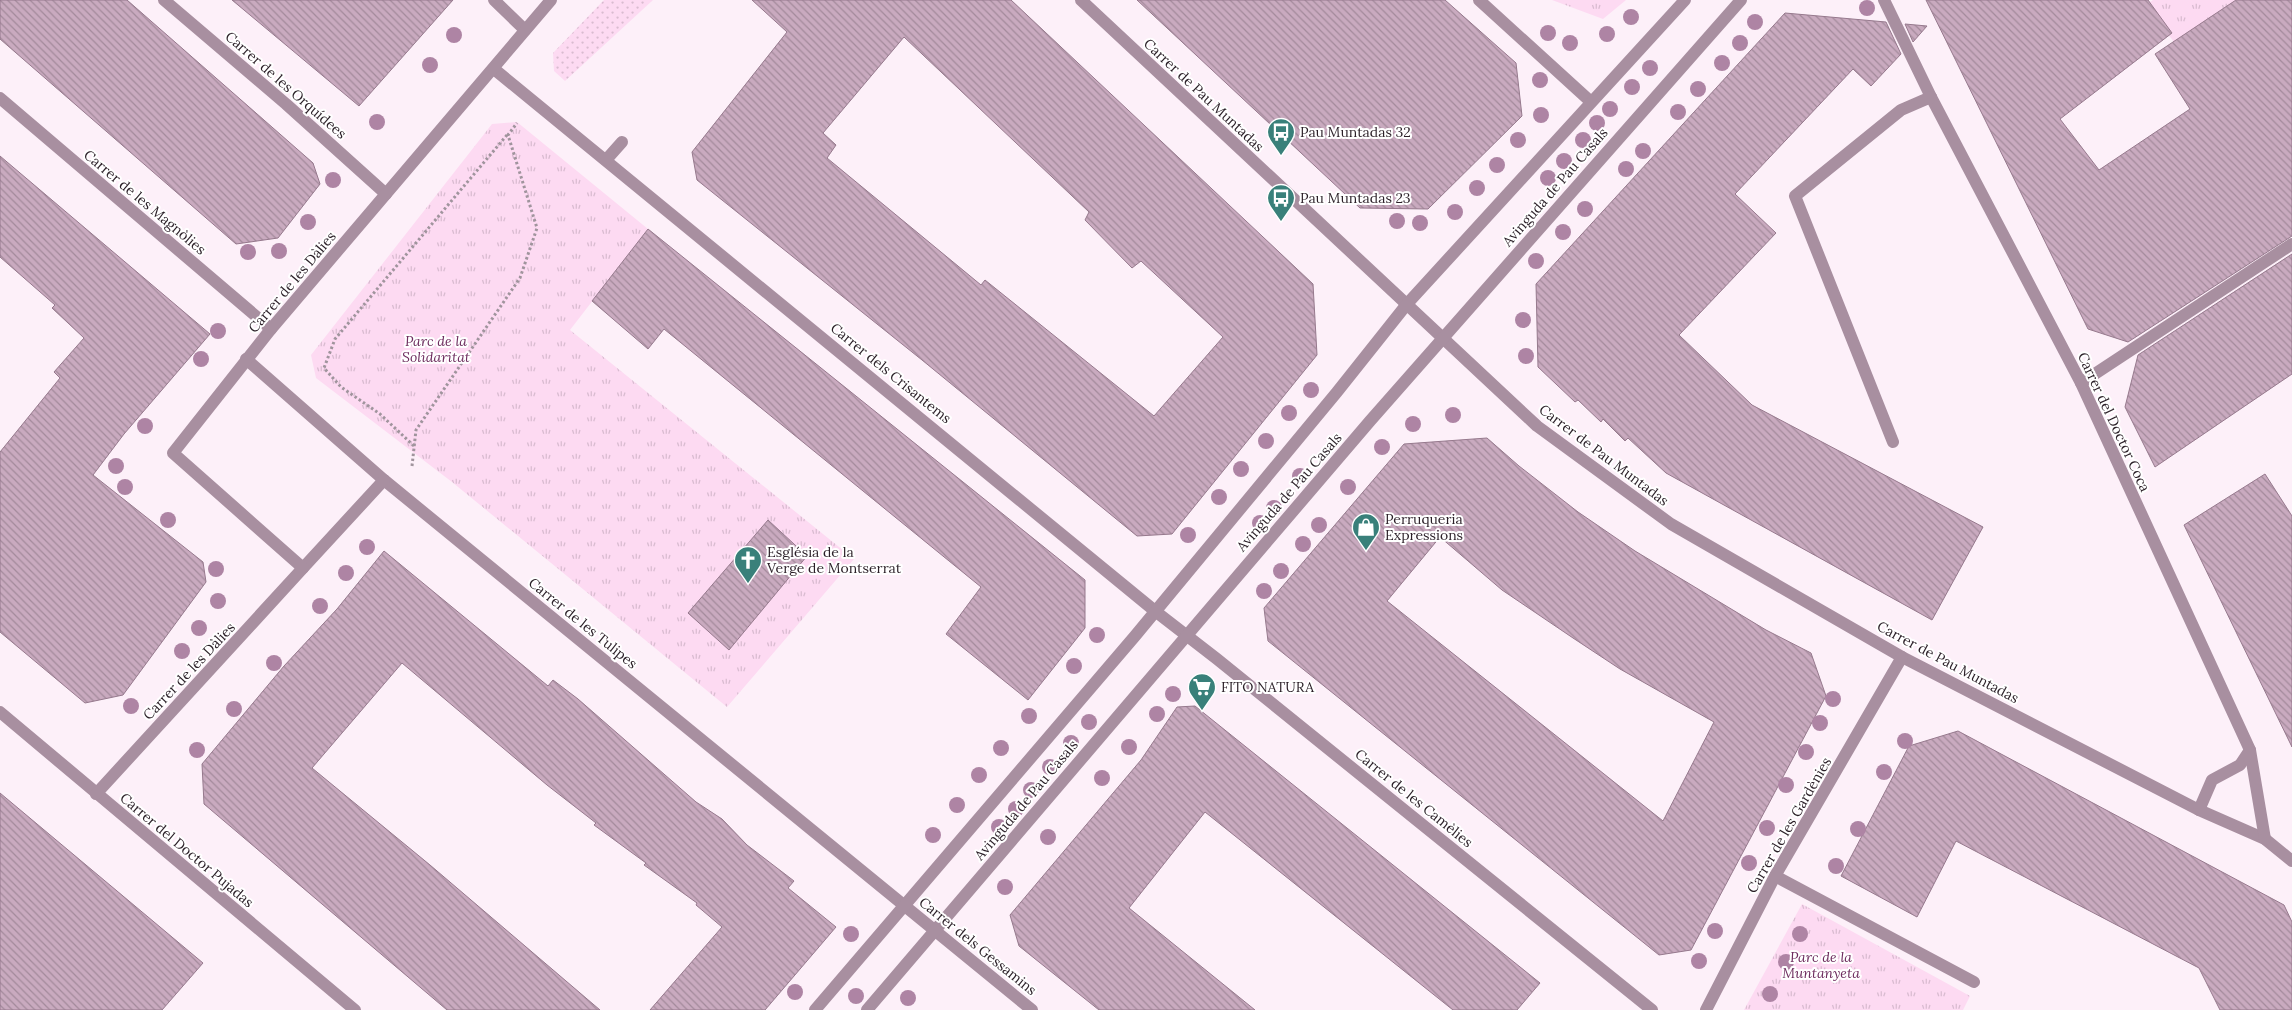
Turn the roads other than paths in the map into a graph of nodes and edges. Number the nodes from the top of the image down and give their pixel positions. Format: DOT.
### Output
graph roads {
  1 [pos="164,0"];
  2 [pos="494,0"];
  3 [pos="551,0"];
  4 [pos="1080,0"];
  5 [pos="1479,0"];
  6 [pos="1684,0"];
  7 [pos="1741,0"];
  8 [pos="1884,0"];
  9 [pos="525,30"];
  10 [pos="494,69"];
  11 [pos="1931,96"];
  12 [pos="0,98"];
  13 [pos="1590,101"];
  14 [pos="622,142"];
  15 [pos="606,160"];
  16 [pos="386,194"];
  17 [pos="2292,244"];
  18 [pos="1407,304"];
  19 [pos="271,329"];
  20 [pos="1442,338"];
  21 [pos="246,359"];
  22 [pos="2080,383"];
  23 [pos="1893,442"];
  24 [pos="384,480"];
  25 [pos="303,568"];
  26 [pos="1155,611"];
  27 [pos="1186,634"];
  28 [pos="1902,657"];
  29 [pos="0,712"];
  30 [pos="2250,750"];
  31 [pos="96,794"];
  32 [pos="2199,810"];
  33 [pos="2265,839"];
  34 [pos="2292,861"];
  35 [pos="1775,876"];
  36 [pos="905,905"];
  37 [pos="936,930"];
  38 [pos="1974,982"];
  39 [pos="355,1010"];
  40 [pos="815,1010"];
  41 [pos="867,1010"];
  42 [pos="1032,1010"];
  43 [pos="1652,1010"];
  44 [pos="1706,1010"];
  1 -- 16 [label="street, Carrer de les Orquídees"];
  2 -- 9 [label="street"];
  3 -- 9 [label="street, Carrer de les Dàlies"];
  4 -- 18 [label="street, Carrer de Pau Muntadas"];
  5 -- 13 [label="street"];
  6 -- 13 [label="street, Avinguda de Pau Casals"];
  7 -- 20 [label="street, Avinguda de Pau Casals"];
  8 -- 11 [label="street, Carrer del Doctor Coca"];
  9 -- 10 [label="street, Carrer de les Dàlies"];
  10 -- 15 [label="street, Carrer dels Crisantems"];
  10 -- 16 [label="street, Carrer de les Dàlies"];
  11 -- 22 [label="street, Carrer del Doctor Coca"];
  11 -- 23 [label="street"];
  12 -- 19 [label="street, Carrer de les Magnòlies"];
  13 -- 18 [label="street, Avinguda de Pau Casals"];
  14 -- 15 [label="street"];
  15 -- 26 [label="street, Carrer dels Crisantems"];
  16 -- 19 [label="street, Carrer de les Dàlies"];
  17 -- 22 [label="street"];
  18 -- 20 [label="street, Carrer de Pau Muntadas"];
  18 -- 26 [label="street, Avinguda de Pau Casals"];
  19 -- 21 [label="street, Carrer de les Dàlies"];
  20 -- 27 [label="street, Avinguda de Pau Casals"];
  20 -- 28 [label="street, Carrer de Pau Muntadas"];
  21 -- 24 [label="street, Carrer de les Tulipes"];
  21 -- 25 [label="street, Carrer de les Dàlies"];
  22 -- 30 [label="street, Carrer del Doctor Coca"];
  24 -- 25 [label="street, Carrer de les Dàlies"];
  24 -- 36 [label="street, Carrer de les Tulipes"];
  25 -- 31 [label="street, Carrer de les Dàlies"];
  26 -- 27 [label="street, Carrer de les Camèlies"];
  26 -- 36 [label="street, Avinguda de Pau Casals"];
  27 -- 37 [label="street, Avinguda de Pau Casals"];
  27 -- 43 [label="street, Carrer de les Camèlies"];
  28 -- 32 [label="street, Carrer de Pau Muntadas"];
  28 -- 35 [label="street, Carrer de les Gardènies"];
  29 -- 31 [label="street, Carrer del Doctor Pujadas"];
  30 -- 32 [label="street"];
  30 -- 33 [label="street, Carrer del Doctor Coca"];
  31 -- 39 [label="street, Carrer del Doctor Pujadas"];
  32 -- 33 [label="street, Carrer de Pau Muntadas"];
  33 -- 34 [label="street"];
  35 -- 38 [label="street"];
  35 -- 44 [label="street, Carrer de les Gardènies"];
  36 -- 37 [label="street, Carrer dels Gessamins"];
  36 -- 40 [label="street, Avinguda de Pau Casals"];
  37 -- 41 [label="street, Avinguda de Pau Casals"];
  37 -- 42 [label="street, Carrer dels Gessamins"];
}
